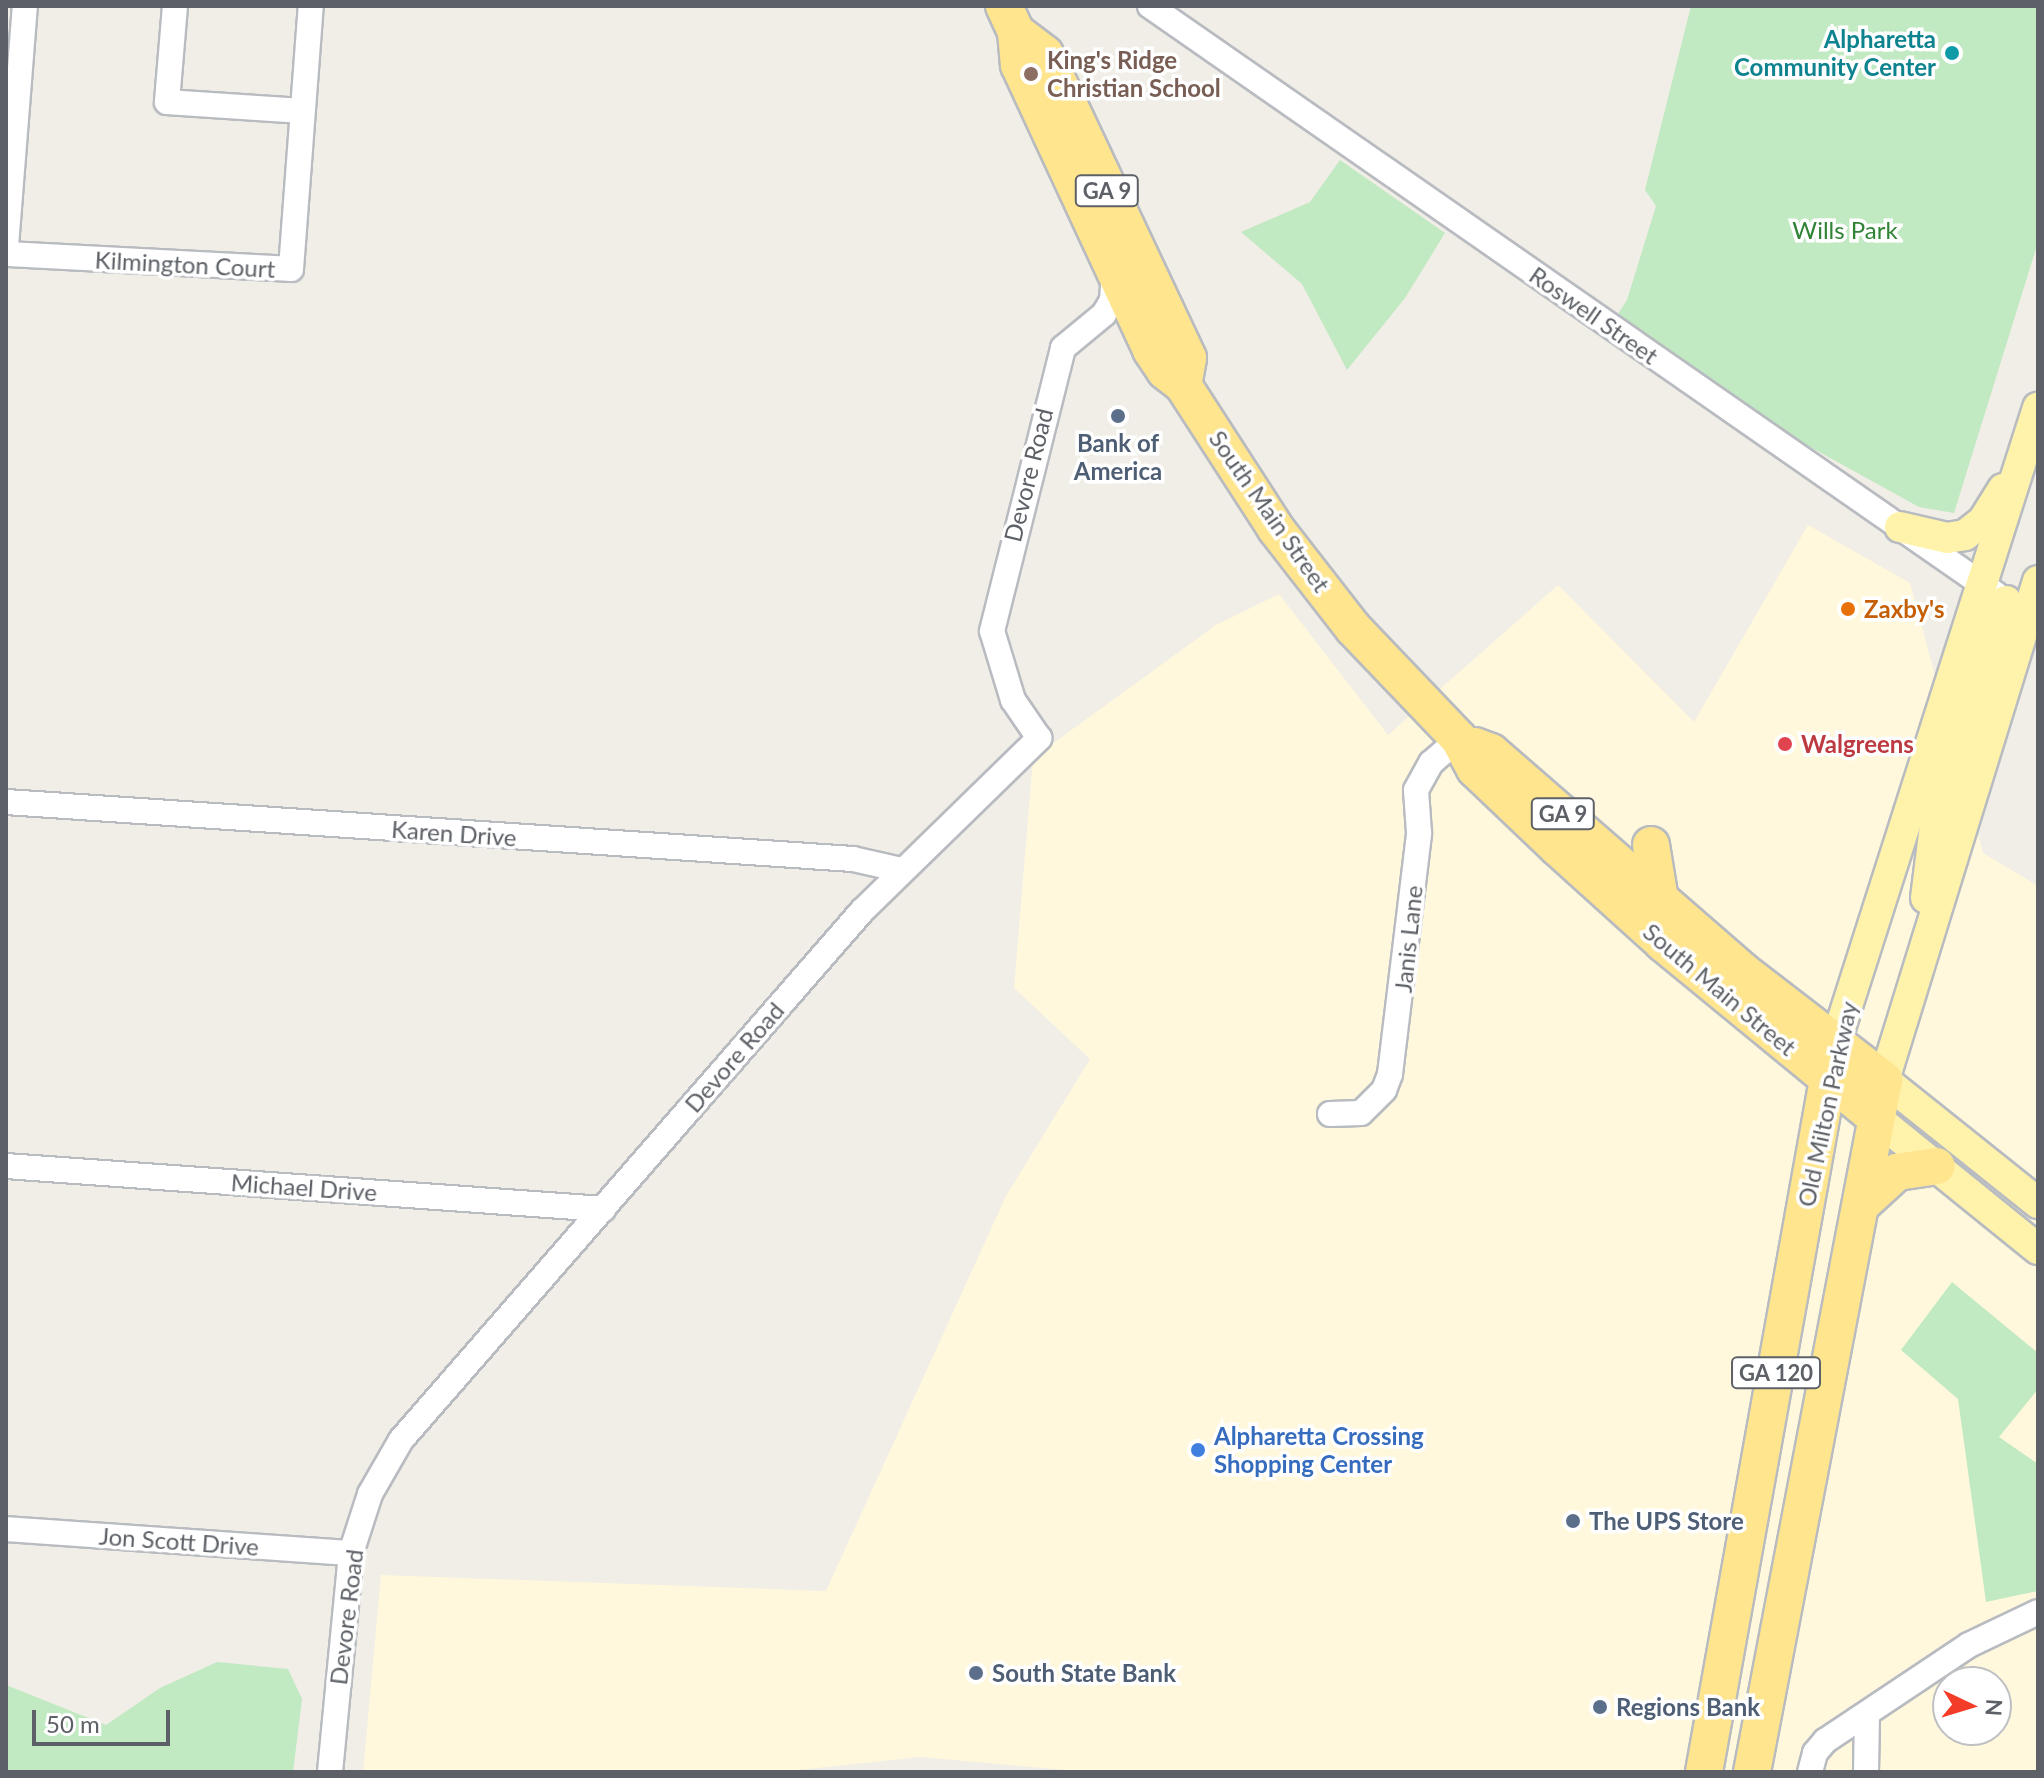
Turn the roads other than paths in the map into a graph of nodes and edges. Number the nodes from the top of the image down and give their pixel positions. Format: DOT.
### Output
graph roads {
  1 [pos="25,6"];
  2 [pos="175,6"];
  3 [pos="311,6"];
  4 [pos="1150,6"];
  5 [pos="1010,19"];
  6 [pos="302,111"];
  7 [pos="6,246"];
  8 [pos="6,254"];
  9 [pos="1114,271"];
  10 [pos="1063,348"];
  11 [pos="1151,350"];
  12 [pos="1183,385"];
  13 [pos="2038,408"];
  14 [pos="2018,473"];
  15 [pos="1900,527"];
  16 [pos="2038,581"];
  17 [pos="2013,607"];
  18 [pos="1459,739"];
  19 [pos="6,802"];
  20 [pos="1651,845"];
  21 [pos="902,870"];
  22 [pos="1660,900"];
  23 [pos="1831,1061"];
  24 [pos="1884,1080"];
  25 [pos="1330,1114"];
  26 [pos="1876,1118"];
  27 [pos="6,1166"];
  28 [pos="1937,1166"];
  29 [pos="2038,1203"];
  30 [pos="1861,1205"];
  31 [pos="603,1209"];
  32 [pos="2038,1249"];
  33 [pos="6,1529"];
  34 [pos="351,1553"];
  35 [pos="2038,1612"];
  36 [pos="1867,1716"];
  37 [pos="1703,1769"];
  38 [pos="330,1772"];
  39 [pos="1752,1772"];
  40 [pos="1810,1772"];
  41 [pos="1866,1772"];
  1 -- 7 [label="street"];
  2 -- 6 [label="street"];
  3 -- 6 [label="street, Kilmington Court"];
  4 -- 15 [label="street, Roswell Street"];
  5 -- 9 [label="highway, South Main Street / GA 9"];
  5 -- 12 [label="highway, South Main Street / GA 9"];
  6 -- 8 [label="street, Kilmington Court"];
  9 -- 10 [label="street"];
  9 -- 11 [label="highway, South Main Street / GA 9"];
  10 -- 11 [label="street"];
  10 -- 21 [label="street, Devore Road"];
  11 -- 12 [label="highway, South Main Street / GA 9"];
  12 -- 18 [label="highway, South Main Street / GA 9"];
  13 -- 14 [label="main road, Old Milton Parkway"];
  14 -- 15 [label="main road"];
  14 -- 17 [label="main road, Old Milton Parkway"];
  15 -- 17 [label="street, Roswell Street"];
  16 -- 17 [label="main road, Old Milton Parkway"];
  17 -- 23 [label="main road, Old Milton Parkway"];
  17 -- 24 [label="main road"];
  18 -- 22 [label="highway, South Main Street / GA 9"];
  18 -- 23 [label="highway, South Main Street / GA 9"];
  18 -- 25 [label="street, Janis Lane"];
  19 -- 21 [label="street, Karen Drive"];
  20 -- 22 [label="highway"];
  21 -- 31 [label="street, Devore Road"];
  22 -- 23 [label="highway, South Main Street / GA 9"];
  23 -- 24 [label="highway, South Main Street / GA 9"];
  23 -- 26 [label="highway, South Main Street / GA 9"];
  23 -- 37 [label="highway, Old Milton Parkway / GA 120"];
  24 -- 26 [label="highway, GA 120"];
  24 -- 29 [label="main road, South Main Street / GA 9"];
  26 -- 28 [label="main road, South Main Street / GA 9"];
  26 -- 30 [label="highway, GA 120"];
  27 -- 31 [label="street, Michael Drive"];
  28 -- 30 [label="highway"];
  28 -- 32 [label="main road, South Main Street / GA 9"];
  30 -- 39 [label="highway, GA 120"];
  31 -- 34 [label="street, Devore Road"];
  33 -- 34 [label="street, Jon Scott Drive"];
  34 -- 38 [label="street, Devore Road"];
  35 -- 36 [label="street"];
  36 -- 40 [label="street"];
  36 -- 41 [label="street"];
}
